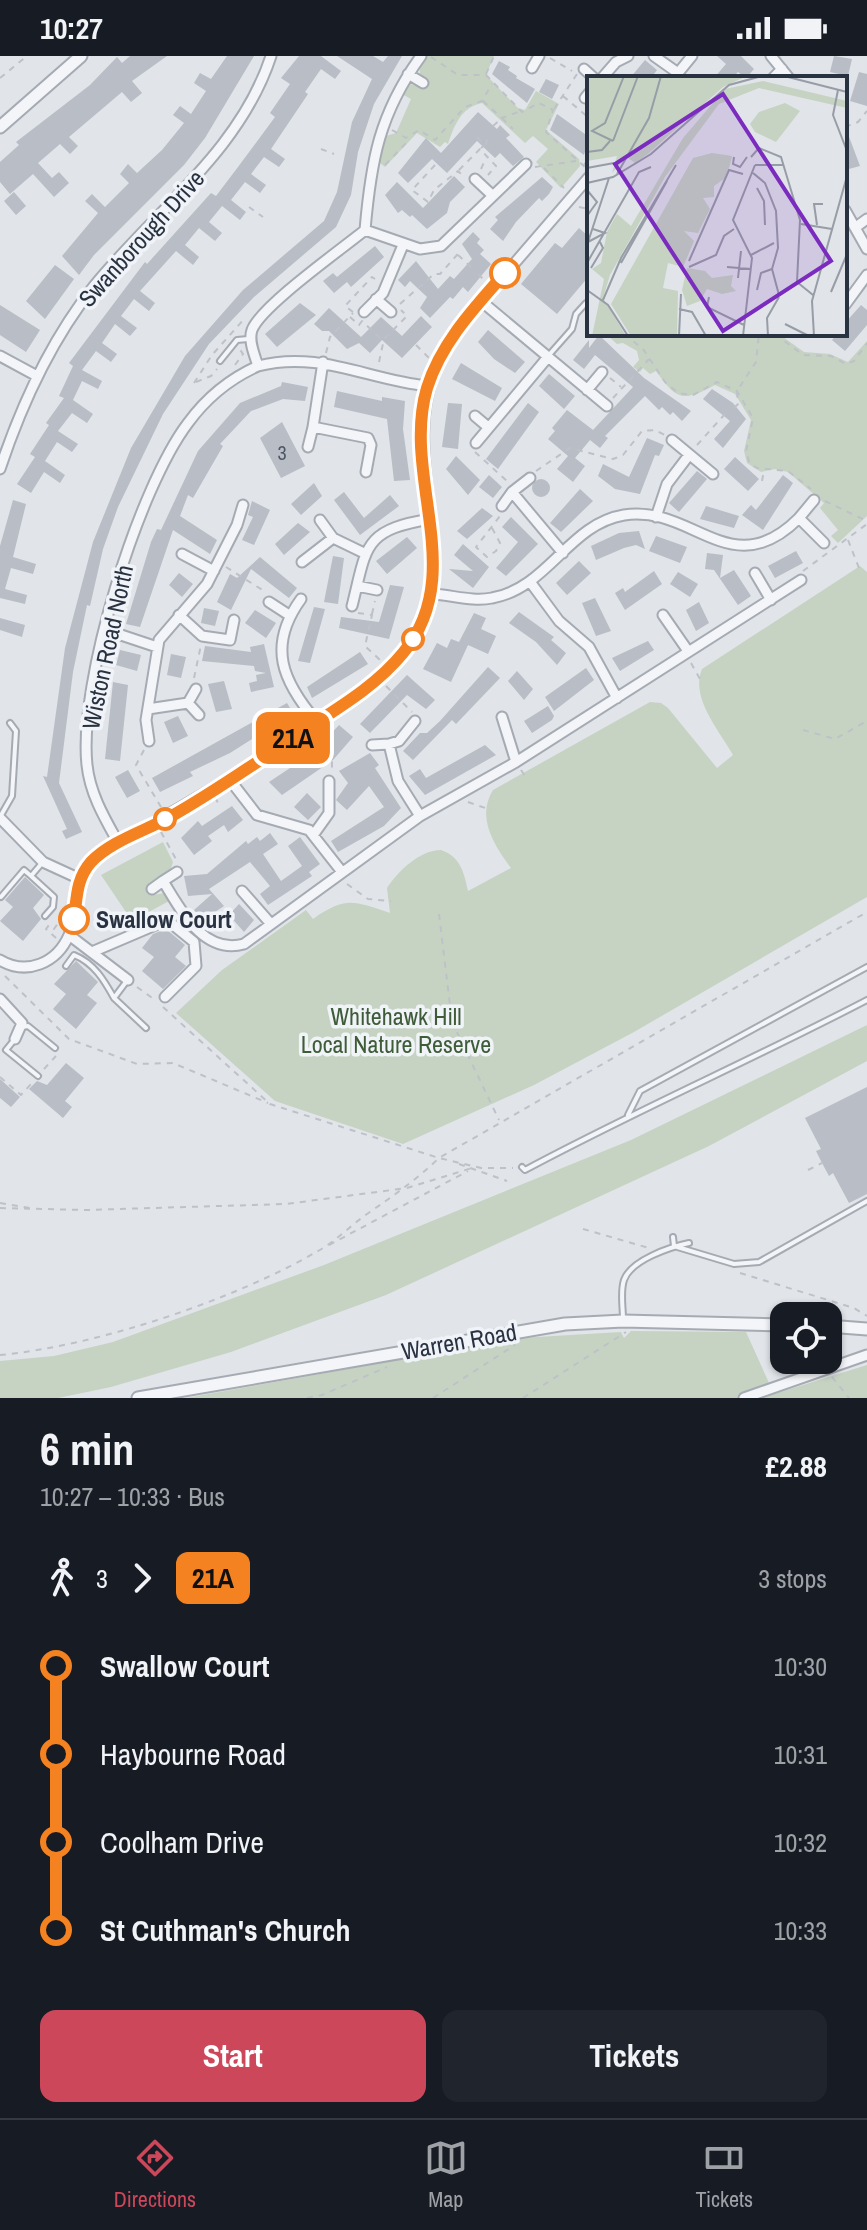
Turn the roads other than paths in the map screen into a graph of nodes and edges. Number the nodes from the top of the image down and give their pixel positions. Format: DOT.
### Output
graph roads {
  1 [pos="81,56"];
  2 [pos="271,56"];
  3 [pos="421,56"];
  4 [pos="539,56"];
  5 [pos="628,56"];
  6 [pos="654,56"];
  7 [pos="692,56"];
  8 [pos="771,56"];
  9 [pos="532,68"];
  10 [pos="581,70"];
  11 [pos="408,74"];
  12 [pos="786,74"];
  13 [pos="676,75"];
  14 [pos="591,76"];
  15 [pos="604,76"];
  16 [pos="423,83"];
  17 [pos="0,127"];
  18 [pos="526,164"];
  19 [pos="475,178"];
  20 [pos="587,179"];
  21 [pos="492,195"];
  22 [pos="847,213"];
  23 [pos="867,219"];
  24 [pos="856,227"];
  25 [pos="365,230"];
  26 [pos="403,245"];
  27 [pos="867,249"];
  28 [pos="867,275"];
  29 [pos="376,299"];
  30 [pos="481,301"];
  31 [pos="847,302"];
  32 [pos="586,303"];
  33 [pos="359,312"];
  34 [pos="391,312"];
  35 [pos="250,338"];
  36 [pos="0,356"];
  37 [pos="548,357"];
  38 [pos="220,361"];
  39 [pos="323,362"];
  40 [pos="258,366"];
  41 [pos="602,372"];
  42 [pos="37,376"];
  43 [pos="428,386"];
  44 [pos="587,390"];
  45 [pos="607,406"];
  46 [pos="475,416"];
  47 [pos="313,427"];
  48 [pos="488,427"];
  49 [pos="672,440"];
  50 [pos="476,443"];
  51 [pos="308,447"];
  52 [pos="689,455"];
  53 [pos="0,469"];
  54 [pos="366,472"];
  55 [pos="713,474"];
  56 [pos="530,478"];
  57 [pos="514,490"];
  58 [pos="814,500"];
  59 [pos="243,505"];
  60 [pos="502,506"];
  61 [pos="656,517"];
  62 [pos="799,518"];
  63 [pos="431,519"];
  64 [pos="320,520"];
  65 [pos="333,538"];
  66 [pos="824,543"];
  67 [pos="364,553"];
  68 [pos="563,553"];
  69 [pos="182,554"];
  70 [pos="302,562"];
  71 [pos="216,567"];
  72 [pos="755,573"];
  73 [pos="801,580"];
  74 [pos="531,583"];
  75 [pos="357,586"];
  76 [pos="377,590"];
  77 [pos="432,594"];
  78 [pos="301,599"];
  79 [pos="771,600"];
  80 [pos="269,602"];
  81 [pos="352,606"];
  82 [pos="179,615"];
  83 [pos="289,615"];
  84 [pos="663,615"];
  85 [pos="234,620"];
  86 [pos="106,630"];
  87 [pos="157,647"];
  88 [pos="688,651"];
  89 [pos="196,689"];
  90 [pos="617,698"];
  91 [pos="188,703"];
  92 [pos="148,709"];
  93 [pos="199,715"];
  94 [pos="502,717"];
  95 [pos="415,721"];
  96 [pos="317,722"];
  97 [pos="10,723"];
  98 [pos="149,741"];
  99 [pos="389,744"];
  100 [pos="372,745"];
  101 [pos="516,762"];
  102 [pos="230,780"];
  103 [pos="329,781"];
  104 [pos="420,816"];
  105 [pos="0,818"];
  106 [pos="314,834"];
  107 [pos="119,844"];
  108 [pos="43,862"];
  109 [pos="177,872"];
  110 [pos="340,873"];
  111 [pos="31,876"];
  112 [pos="80,879"];
  113 [pos="163,881"];
  114 [pos="152,889"];
  115 [pos="242,891"];
  116 [pos="1,897"];
  117 [pos="45,916"];
  118 [pos="271,924"];
  119 [pos="69,935"];
  120 [pos="92,952"];
  121 [pos="0,960"];
  122 [pos="66,966"];
  123 [pos="867,967"];
  124 [pos="128,980"];
  125 [pos="165,997"];
  126 [pos="114,998"];
  127 [pos="0,999"];
  128 [pos="867,1000"];
  129 [pos="22,1027"];
  130 [pos="146,1028"];
  131 [pos="15,1039"];
  132 [pos="56,1051"];
  133 [pos="38,1076"];
  134 [pos="628,1116"];
  135 [pos="522,1167"];
  136 [pos="867,1201"];
  137 [pos="673,1237"];
  138 [pos="689,1243"];
  139 [pos="674,1246"];
  140 [pos="770,1325"];
  141 [pos="625,1326"];
  142 [pos="842,1327"];
  143 [pos="867,1329"];
  144 [pos="867,1355"];
  145 [pos="138,1398"];
  146 [pos="744,1398"];
  1 -- 17 [label="street"];
  2 -- 42 [label="street, Swanborough Drive"];
  3 -- 11 [label="street"];
  4 -- 9 [label="street"];
  5 -- 15 [label="street"];
  6 -- 13 [label="street"];
  7 -- 13 [label="street"];
  8 -- 12 [label="street"];
  10 -- 14 [label="street"];
  11 -- 16 [label="street"];
  11 -- 25 [label="street"];
  18 -- 21 [label="street"];
  19 -- 21 [label="street"];
  20 -- 30 [label="street"];
  21 -- 26 [label="street"];
  22 -- 24 [label="street"];
  23 -- 24 [label="street"];
  24 -- 27 [label="street"];
  25 -- 26 [label="street"];
  25 -- 35 [label="street"];
  26 -- 29 [label="street"];
  28 -- 31 [label="street"];
  29 -- 33 [label="street"];
  29 -- 34 [label="street"];
  30 -- 37 [label="street"];
  30 -- 43 [label="street"];
  32 -- 37 [label="lane"];
  35 -- 38 [label="lane"];
  35 -- 40 [label="street"];
  36 -- 42 [label="street"];
  37 -- 44 [label="street"];
  37 -- 48 [label="street"];
  39 -- 40 [label="street"];
  39 -- 43 [label="street"];
  39 -- 47 [label="street"];
  40 -- 86 [label="street, Wiston Road North"];
  41 -- 44 [label="street"];
  42 -- 53 [label="street, Swanborough Drive"];
  43 -- 63 [label="street"];
  44 -- 45 [label="street"];
  46 -- 48 [label="street"];
  47 -- 51 [label="street"];
  47 -- 54 [label="street"];
  48 -- 50 [label="street"];
  49 -- 52 [label="street"];
  52 -- 55 [label="street"];
  52 -- 61 [label="street"];
  56 -- 57 [label="street"];
  57 -- 60 [label="street"];
  57 -- 68 [label="street"];
  58 -- 62 [label="street"];
  59 -- 71 [label="street"];
  61 -- 62 [label="street"];
  61 -- 68 [label="street"];
  62 -- 66 [label="street"];
  63 -- 67 [label="street"];
  63 -- 77 [label="street"];
  64 -- 65 [label="street"];
  65 -- 67 [label="street"];
  65 -- 70 [label="street"];
  67 -- 75 [label="street"];
  68 -- 74 [label="street"];
  69 -- 71 [label="street"];
  71 -- 82 [label="street"];
  72 -- 79 [label="street"];
  73 -- 79 [label="street"];
  74 -- 77 [label="street"];
  74 -- 90 [label="street"];
  75 -- 76 [label="street"];
  75 -- 81 [label="street"];
  77 -- 96 [label="street"];
  78 -- 83 [label="street"];
  79 -- 88 [label="street"];
  80 -- 83 [label="street"];
  82 -- 85 [label="street"];
  82 -- 87 [label="street"];
  83 -- 96 [label="street"];
  84 -- 88 [label="street"];
  86 -- 87 [label="street"];
  86 -- 107 [label="street, Wiston Road North"];
  87 -- 92 [label="street"];
  88 -- 90 [label="street"];
  89 -- 91 [label="street"];
  90 -- 101 [label="street"];
  91 -- 92 [label="street"];
  91 -- 93 [label="street"];
  92 -- 98 [label="street"];
  94 -- 101 [label="street"];
  95 -- 99 [label="street"];
  96 -- 102 [label="street"];
  97 -- 105 [label="lane"];
  99 -- 100 [label="street"];
  99 -- 104 [label="street"];
  101 -- 104 [label="street"];
  102 -- 106 [label="street"];
  102 -- 107 [label="street"];
  103 -- 106 [label="street"];
  104 -- 110 [label="street"];
  105 -- 108 [label="street"];
  106 -- 110 [label="street"];
  107 -- 112 [label="street"];
  108 -- 111 [label="lane"];
  108 -- 112 [label="street"];
  109 -- 113 [label="street"];
  110 -- 118 [label="street"];
  111 -- 116 [label="lane"];
  111 -- 117 [label="lane"];
  112 -- 119 [label="street"];
  113 -- 114 [label="street"];
  113 -- 118 [label="street"];
  115 -- 118 [label="street"];
  119 -- 120 [label="street"];
  119 -- 121 [label="street"];
  120 -- 124 [label="street"];
  120 -- 125 [label="street"];
  122 -- 126 [label="lane"];
  123 -- 134 [label="lane"];
  124 -- 126 [label="lane"];
  126 -- 130 [label="lane"];
  127 -- 129 [label="street"];
  128 -- 134 [label="lane"];
  129 -- 131 [label="street"];
  129 -- 132 [label="lane"];
  131 -- 133 [label="lane"];
  134 -- 135 [label="lane"];
  136 -- 139 [label="lane"];
  137 -- 139 [label="lane"];
  138 -- 139 [label="lane"];
  139 -- 141 [label="lane"];
  140 -- 141 [label="street, Warren Road"];
  141 -- 145 [label="street, Warren Road"];
  142 -- 143 [label="street"];
  144 -- 146 [label="street"];
}
